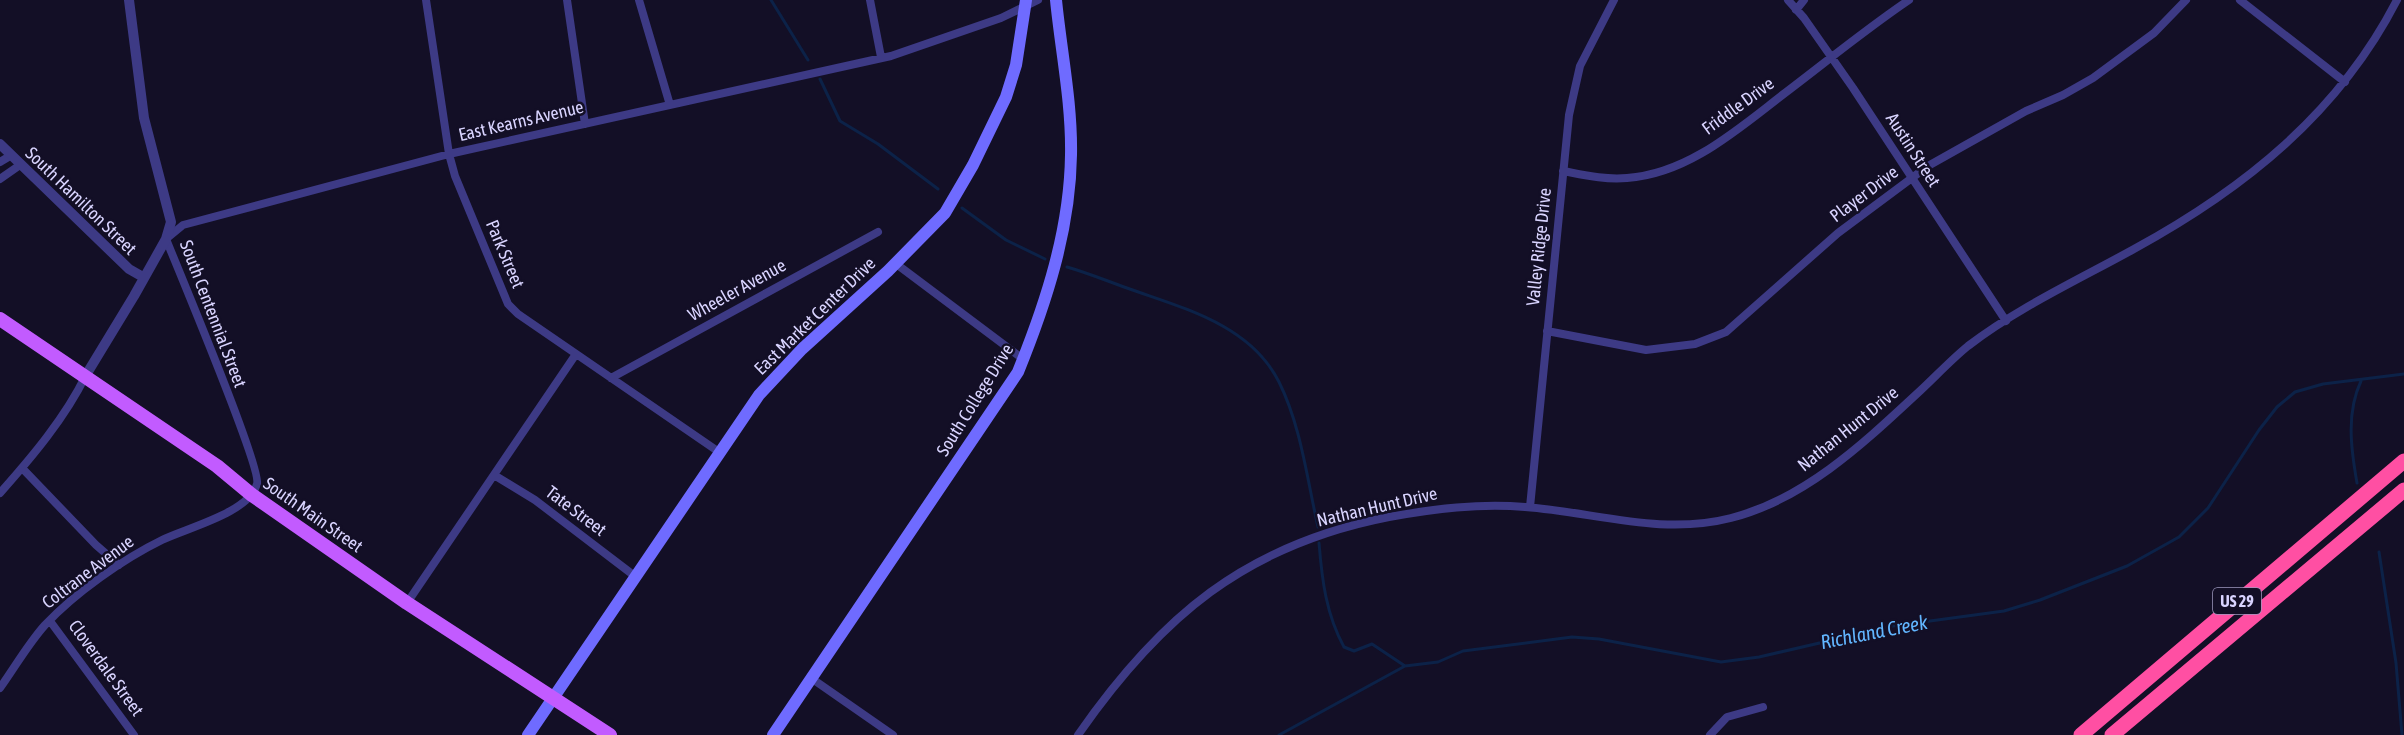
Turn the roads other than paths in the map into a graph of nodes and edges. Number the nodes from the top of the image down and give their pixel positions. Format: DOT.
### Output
graph roads {
  1 [pos="129,0"];
  2 [pos="426,0"];
  3 [pos="567,0"];
  4 [pos="639,0"];
  5 [pos="870,0"];
  6 [pos="1056,0"];
  7 [pos="1614,0"];
  8 [pos="1788,0"];
  9 [pos="1804,0"];
  10 [pos="1909,0"];
  11 [pos="2186,0"];
  12 [pos="2240,0"];
  13 [pos="2397,0"];
  14 [pos="1030,2"];
  15 [pos="1796,10"];
  16 [pos="881,57"];
  17 [pos="1831,58"];
  18 [pos="2345,82"];
  19 [pos="670,105"];
  20 [pos="585,124"];
  21 [pos="0,144"];
  22 [pos="449,154"];
  23 [pos="10,156"];
  24 [pos="0,162"];
  25 [pos="20,165"];
  26 [pos="1563,171"];
  27 [pos="0,179"];
  28 [pos="1912,179"];
  29 [pos="878,232"];
  30 [pos="166,239"];
  31 [pos="895,263"];
  32 [pos="143,277"];
  33 [pos="0,319"];
  34 [pos="2006,321"];
  35 [pos="1547,331"];
  36 [pos="576,354"];
  37 [pos="1023,358"];
  38 [pos="86,375"];
  39 [pos="611,378"];
  40 [pos="719,452"];
  41 [pos="2404,461"];
  42 [pos="22,468"];
  43 [pos="494,475"];
  44 [pos="2404,490"];
  45 [pos="0,493"];
  46 [pos="252,495"];
  47 [pos="1530,507"];
  48 [pos="119,565"];
  49 [pos="636,577"];
  50 [pos="407,603"];
  51 [pos="50,621"];
  52 [pos="811,678"];
  53 [pos="0,688"];
  54 [pos="552,699"];
  55 [pos="1763,706"];
  56 [pos="134,735"];
  57 [pos="528,735"];
  58 [pos="610,735"];
  59 [pos="773,735"];
  60 [pos="894,735"];
  61 [pos="1078,735"];
  62 [pos="1710,735"];
  63 [pos="2081,735"];
  64 [pos="2112,735"];
  1 -- 30 [label="street, South Centennial Street"];
  2 -- 22 [label="street, Park Street"];
  3 -- 20 [label="street"];
  4 -- 19 [label="street"];
  5 -- 16 [label="street"];
  6 -- 37 [label="main road, South College Drive"];
  7 -- 26 [label="street, Valley Ridge Drive"];
  8 -- 15 [label="street, Austin Street"];
  9 -- 15 [label="street"];
  10 -- 17 [label="street, Friddle Drive"];
  11 -- 28 [label="street, Player Drive"];
  12 -- 18 [label="street"];
  13 -- 18 [label="street, Nathan Hunt Drive"];
  14 -- 16 [label="street, East Kearns Avenue"];
  14 -- 31 [label="main road, East Market Center Drive"];
  15 -- 17 [label="street, Austin Street"];
  16 -- 19 [label="street, East Kearns Avenue"];
  17 -- 26 [label="street, Friddle Drive"];
  17 -- 28 [label="street, Austin Street"];
  18 -- 34 [label="street, Nathan Hunt Drive"];
  19 -- 20 [label="street, East Kearns Avenue"];
  20 -- 22 [label="street, East Kearns Avenue"];
  21 -- 23 [label="street, South Hamilton Street"];
  22 -- 30 [label="street, East Kearns Avenue"];
  22 -- 36 [label="street, Park Street"];
  23 -- 24 [label="street"];
  23 -- 25 [label="street, South Hamilton Street"];
  25 -- 27 [label="street"];
  25 -- 32 [label="street, South Hamilton Street"];
  26 -- 35 [label="street, Valley Ridge Drive"];
  28 -- 34 [label="street, Austin Street"];
  28 -- 35 [label="street, Player Drive"];
  29 -- 39 [label="street, Wheeler Avenue"];
  30 -- 32 [label="street, East Kearns Avenue"];
  30 -- 46 [label="street, South Centennial Street"];
  31 -- 37 [label="street"];
  31 -- 40 [label="main road, East Market Center Drive"];
  32 -- 38 [label="street, East Kearns Avenue"];
  33 -- 38 [label="main road, South Main Street"];
  34 -- 47 [label="street, Nathan Hunt Drive"];
  35 -- 47 [label="street, Valley Ridge Drive"];
  36 -- 39 [label="street, Park Street"];
  36 -- 43 [label="street"];
  37 -- 52 [label="main road, South College Drive"];
  38 -- 42 [label="street"];
  38 -- 46 [label="main road, South Main Street"];
  39 -- 40 [label="street, Park Street"];
  40 -- 49 [label="main road, East Market Center Drive"];
  41 -- 63 [label="highway, US 29"];
  42 -- 45 [label="street"];
  42 -- 48 [label="street"];
  43 -- 49 [label="street, Tate Street"];
  43 -- 50 [label="street"];
  44 -- 64 [label="highway, US 29"];
  46 -- 48 [label="street, Coltrane Avenue"];
  46 -- 50 [label="main road, South Main Street"];
  47 -- 61 [label="street, Nathan Hunt Drive"];
  48 -- 51 [label="street, Coltrane Avenue"];
  49 -- 54 [label="main road, East Market Center Drive"];
  50 -- 54 [label="main road, South Main Street"];
  51 -- 53 [label="street, Coltrane Avenue"];
  51 -- 56 [label="street, Cloverdale Street"];
  52 -- 59 [label="main road, South College Drive"];
  52 -- 60 [label="street"];
  54 -- 57 [label="main road, East Market Center Drive"];
  54 -- 58 [label="main road, South Main Street"];
  55 -- 62 [label="street"];
}
